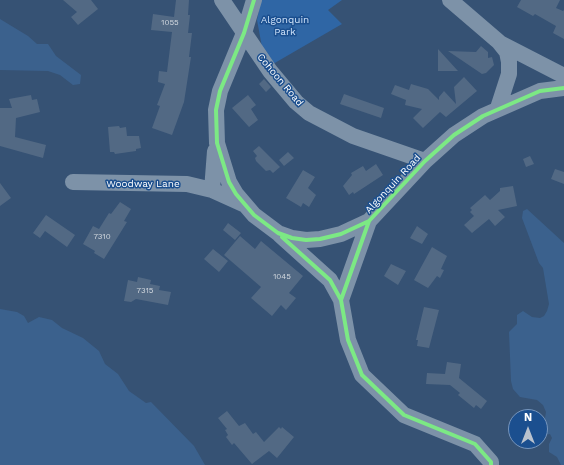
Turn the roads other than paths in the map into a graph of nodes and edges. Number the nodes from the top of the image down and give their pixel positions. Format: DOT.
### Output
graph roads {
  1 [pos="222,0"];
  2 [pos="254,0"];
  3 [pos="450,0"];
  4 [pos="244,34"];
  5 [pos="499,42"];
  6 [pos="564,76"];
  7 [pos="564,88"];
  8 [pos="498,108"];
  9 [pos="216,143"];
  10 [pos="425,161"];
  11 [pos="73,182"];
  12 [pos="212,190"];
  13 [pos="244,205"];
  14 [pos="369,221"];
  15 [pos="278,233"];
  16 [pos="341,300"];
  17 [pos="491,465"];
  1 -- 4 [label="street, Cohoon Road"];
  2 -- 4 [label="street"];
  3 -- 5 [label="street"];
  4 -- 9 [label="street"];
  4 -- 10 [label="street, Cohoon Road"];
  5 -- 6 [label="street"];
  5 -- 8 [label="street"];
  7 -- 8 [label="street, Algonquin Road"];
  8 -- 10 [label="street, Algonquin Road"];
  9 -- 12 [label="street"];
  9 -- 13 [label="street"];
  10 -- 14 [label="street, Algonquin Road"];
  11 -- 12 [label="street, Woodway Lane"];
  12 -- 13 [label="street, Woodway Lane"];
  13 -- 15 [label="street"];
  14 -- 15 [label="street"];
  14 -- 16 [label="street, Algonquin Road"];
  15 -- 16 [label="street"];
  16 -- 17 [label="street"];
}
